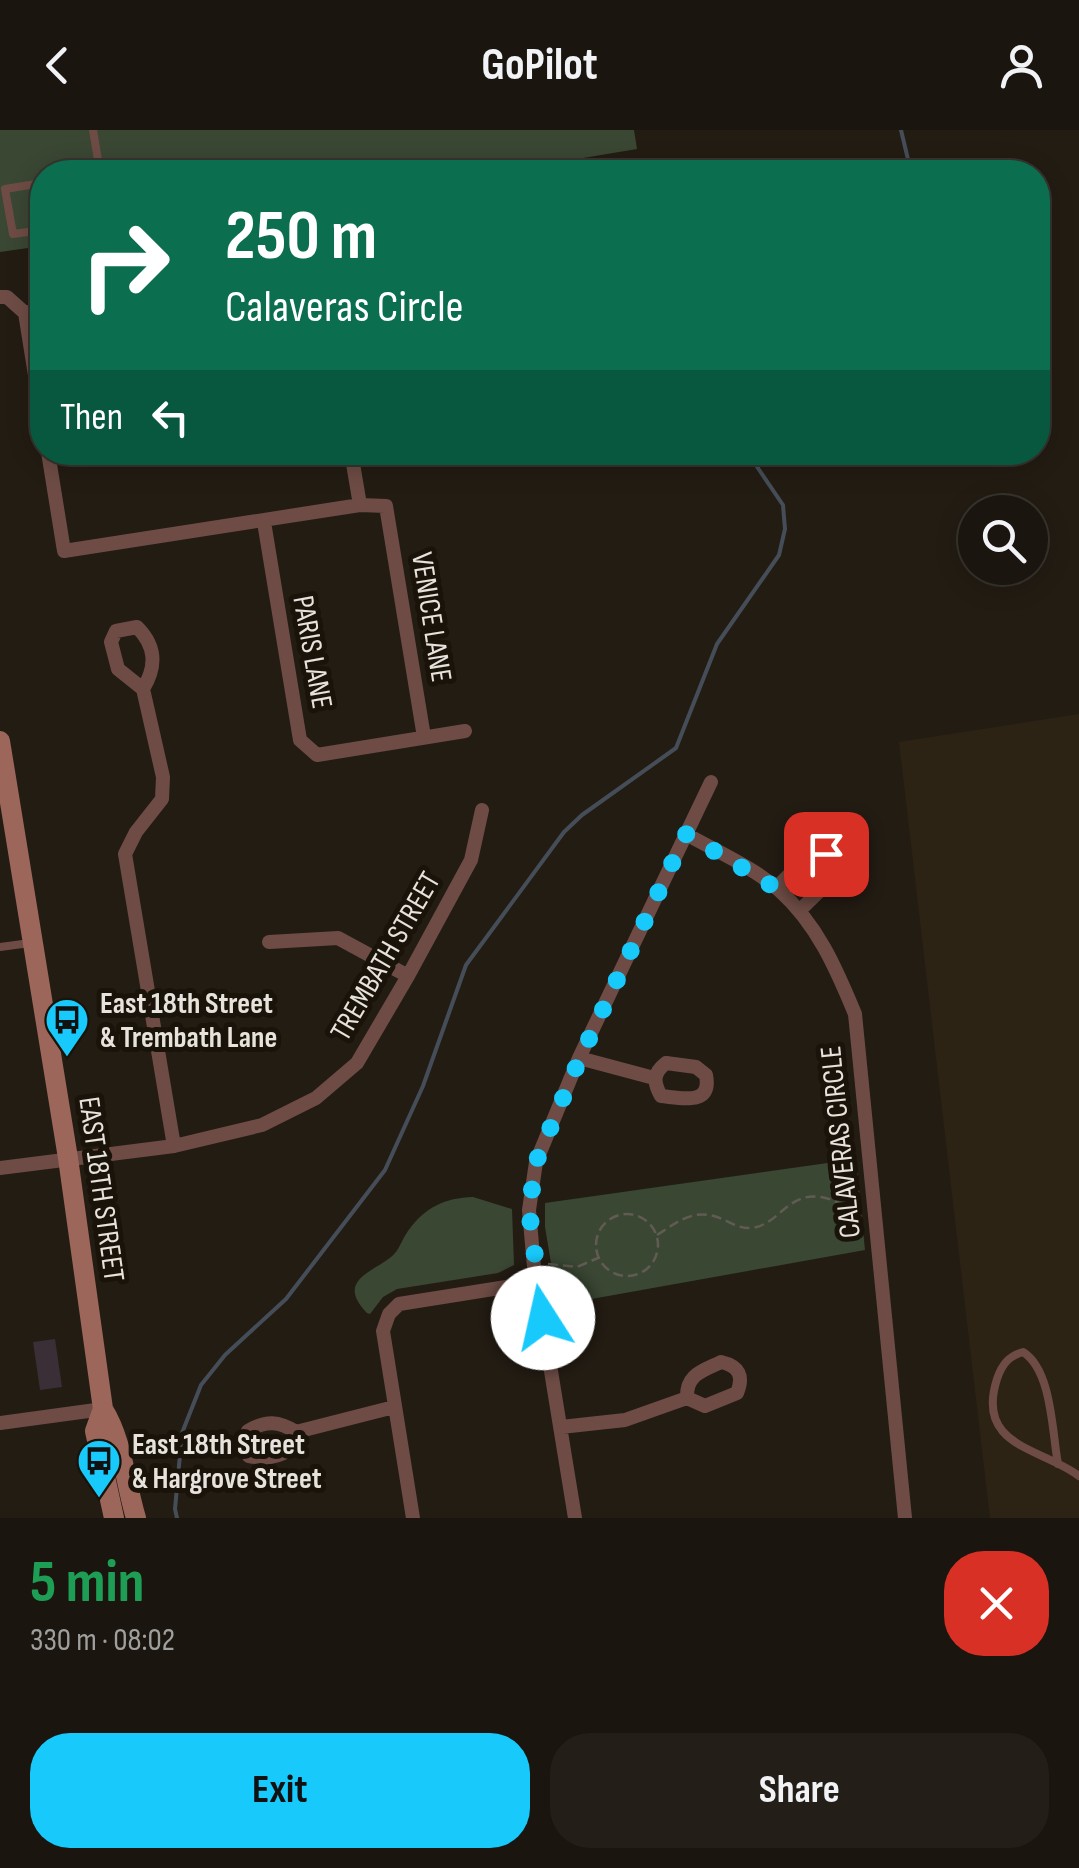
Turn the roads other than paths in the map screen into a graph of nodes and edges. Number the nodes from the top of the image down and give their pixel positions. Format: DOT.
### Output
graph roads {
  1 [pos="93,130"];
  2 [pos="98,160"];
  3 [pos="30,185"];
  4 [pos="30,232"];
  5 [pos="0,297"];
  6 [pos="30,311"];
  7 [pos="25,312"];
  8 [pos="30,343"];
  9 [pos="50,465"];
  10 [pos="353,465"];
  11 [pos="360,505"];
  12 [pos="264,522"];
  13 [pos="143,688"];
  14 [pos="465,731"];
  15 [pos="424,737"];
  16 [pos="0,742"];
  17 [pos="711,782"];
  18 [pos="4,796"];
  19 [pos="482,810"];
  20 [pos="686,834"];
  21 [pos="776,888"];
  22 [pos="799,911"];
  23 [pos="32,942"];
  24 [pos="269,942"];
  25 [pos="0,947"];
  26 [pos="408,976"];
  27 [pos="580,1058"];
  28 [pos="654,1078"];
  29 [pos="174,1146"];
  30 [pos="68,1158"];
  31 [pos="0,1168"];
  32 [pos="535,1274"];
  33 [pos="687,1398"];
  34 [pos="103,1408"];
  35 [pos="394,1408"];
  36 [pos="0,1423"];
  37 [pos="562,1427"];
  38 [pos="296,1432"];
  39 [pos="1058,1464"];
  40 [pos="1079,1476"];
  41 [pos="114,1518"];
  42 [pos="136,1518"];
  43 [pos="412,1518"];
  44 [pos="575,1518"];
  45 [pos="905,1518"];
  1 -- 2 [label="lane"];
  3 -- 4 [label="lane"];
  5 -- 7 [label="street"];
  6 -- 7 [label="street"];
  7 -- 8 [label="street"];
  9 -- 12 [label="street"];
  10 -- 11 [label="street"];
  11 -- 12 [label="street"];
  11 -- 15 [label="street, VENICE LANE"];
  12 -- 15 [label="street, PARIS LANE"];
  13 -- 29 [label="street"];
  14 -- 15 [label="street, PARIS LANE"];
  16 -- 18 [label="main road, EAST 18TH STREET"];
  17 -- 20 [label="street"];
  18 -- 23 [label="main road, EAST 18TH STREET"];
  19 -- 26 [label="street, TREMBATH STREET"];
  20 -- 21 [label="street, CALAVERAS CIRCLE"];
  20 -- 27 [label="street"];
  21 -- 22 [label="street, CALAVERAS CIRCLE"];
  21 -- 22 [label="street"];
  22 -- 45 [label="street, CALAVERAS CIRCLE"];
  23 -- 25 [label="lane"];
  23 -- 30 [label="main road, EAST 18TH STREET"];
  24 -- 26 [label="street"];
  26 -- 29 [label="street, TREMBATH STREET"];
  27 -- 28 [label="street"];
  27 -- 32 [label="street"];
  29 -- 30 [label="street, TREMBATH STREET"];
  30 -- 31 [label="street, TREMBATH STREET"];
  30 -- 34 [label="main road, EAST 18TH STREET"];
  32 -- 35 [label="street"];
  32 -- 37 [label="street"];
  33 -- 37 [label="street"];
  34 -- 36 [label="street"];
  34 -- 41 [label="main road, EAST 18TH STREET"];
  34 -- 42 [label="main road, EAST 18TH STREET"];
  35 -- 38 [label="street"];
  35 -- 43 [label="street"];
  37 -- 44 [label="street"];
  39 -- 39 [label="lane"];
  39 -- 40 [label="lane"];
}
